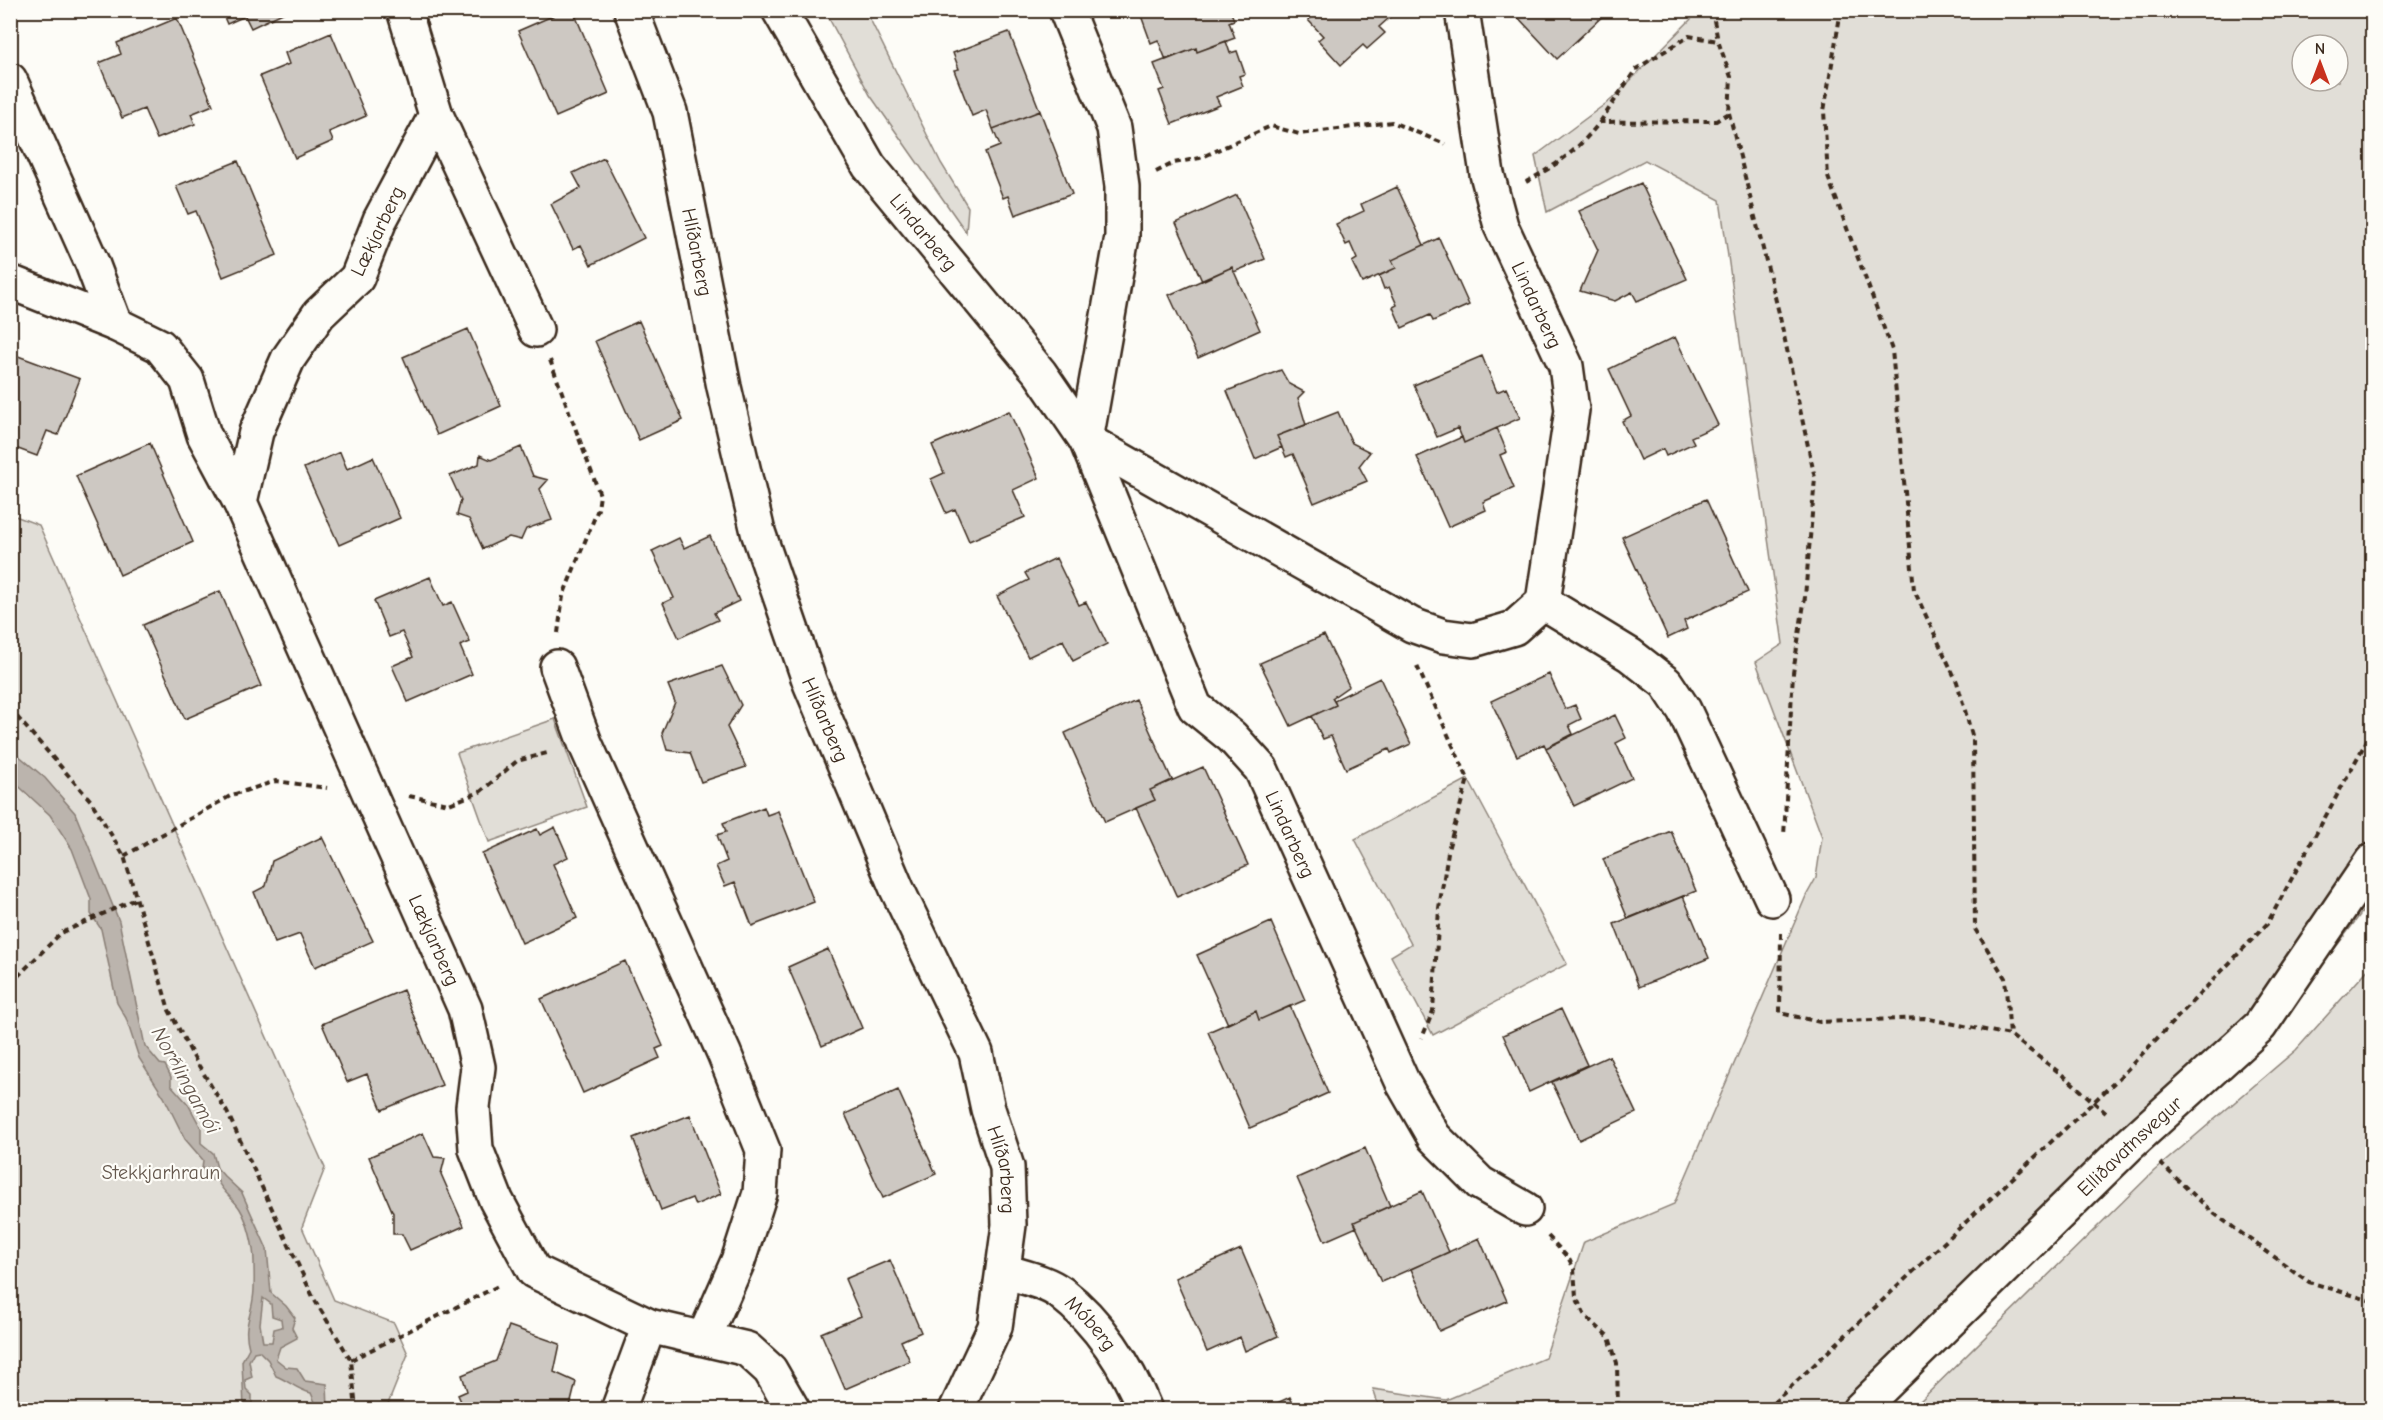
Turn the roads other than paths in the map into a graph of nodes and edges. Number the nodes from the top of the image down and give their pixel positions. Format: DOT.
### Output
graph roads {
  1 [pos="404,10"];
  2 [pos="631,10"];
  3 [pos="779,10"];
  4 [pos="1066,10"];
  5 [pos="1462,10"];
  6 [pos="10,80"];
  7 [pos="436,115"];
  8 [pos="10,282"];
  9 [pos="115,324"];
  10 [pos="536,330"];
  11 [pos="1086,440"];
  12 [pos="240,502"];
  13 [pos="1543,602"];
  14 [pos="557,667"];
  15 [pos="2373,861"];
  16 [pos="1777,910"];
  17 [pos="1525,1209"];
  18 [pos="1004,1271"];
  19 [pos="649,1326"];
  20 [pos="704,1338"];
  21 [pos="618,1410"];
  22 [pos="793,1410"];
  23 [pos="956,1410"];
  24 [pos="1145,1410"];
  25 [pos="1859,1410"];
  1 -- 7 [label="street"];
  2 -- 18 [label="street, Hlíðarberg"];
  3 -- 11 [label="street, Lindarberg"];
  4 -- 11 [label="street"];
  5 -- 13 [label="street, Lindarberg"];
  6 -- 9 [label="street"];
  7 -- 10 [label="street"];
  7 -- 12 [label="street, Lækjarberg"];
  8 -- 9 [label="street, Lækjarberg"];
  9 -- 12 [label="street, Lækjarberg"];
  11 -- 13 [label="street, Lindarberg"];
  11 -- 17 [label="street, Lindarberg"];
  12 -- 19 [label="street, Lækjarberg"];
  13 -- 16 [label="street"];
  14 -- 20 [label="street"];
  15 -- 25 [label="street, Elliðavatnsvegur"];
  18 -- 23 [label="street, Hlíðarberg"];
  18 -- 24 [label="street, Móberg"];
  19 -- 20 [label="street"];
  19 -- 21 [label="street"];
  20 -- 22 [label="street"];
}
